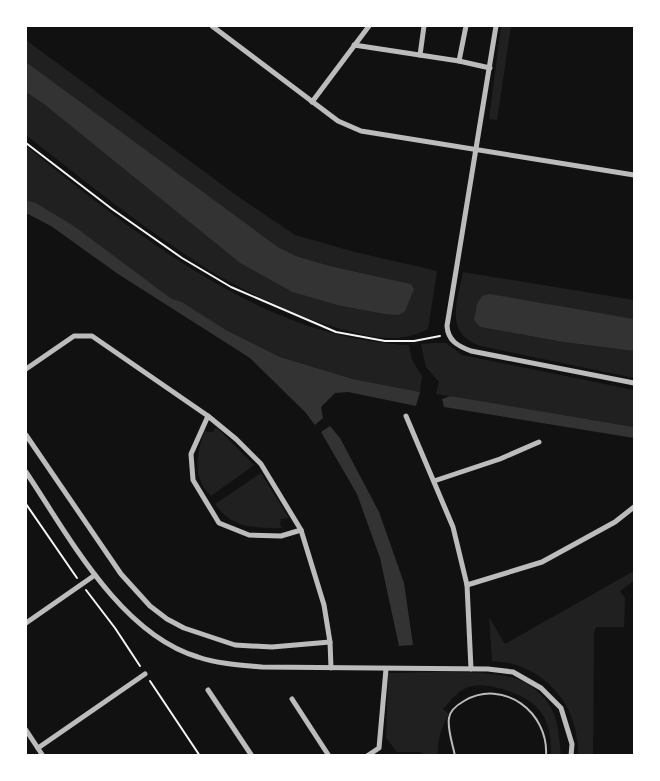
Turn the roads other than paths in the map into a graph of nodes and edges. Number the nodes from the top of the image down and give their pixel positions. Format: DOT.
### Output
graph roads {
  1 [pos="212,26"];
  2 [pos="369,26"];
  3 [pos="424,26"];
  4 [pos="465,26"];
  5 [pos="496,26"];
  6 [pos="354,45"];
  7 [pos="420,55"];
  8 [pos="459,61"];
  9 [pos="490,68"];
  10 [pos="312,102"];
  11 [pos="476,151"];
  12 [pos="634,176"];
  13 [pos="26,369"];
  14 [pos="634,383"];
  15 [pos="208,416"];
  16 [pos="406,416"];
  17 [pos="26,435"];
  18 [pos="538,442"];
  19 [pos="26,472"];
  20 [pos="434,481"];
  21 [pos="634,507"];
  22 [pos="301,530"];
  23 [pos="95,575"];
  24 [pos="467,585"];
  25 [pos="26,623"];
  26 [pos="330,642"];
  27 [pos="331,668"];
  28 [pos="386,669"];
  29 [pos="471,669"];
  30 [pos="145,674"];
  31 [pos="208,690"];
  32 [pos="292,699"];
  33 [pos="26,730"];
  34 [pos="38,747"];
  35 [pos="43,756"];
  36 [pos="252,756"];
  37 [pos="329,756"];
  38 [pos="367,756"];
  39 [pos="455,756"];
  40 [pos="546,756"];
  41 [pos="571,756"];
  1 -- 10 [label="street"];
  2 -- 6 [label="street"];
  3 -- 7 [label="street"];
  4 -- 8 [label="street"];
  5 -- 9 [label="street"];
  6 -- 7 [label="street"];
  6 -- 10 [label="street"];
  7 -- 8 [label="street"];
  8 -- 9 [label="street"];
  9 -- 11 [label="street"];
  10 -- 11 [label="street"];
  11 -- 12 [label="street"];
  11 -- 14 [label="street"];
  13 -- 15 [label="street"];
  15 -- 22 [label="street"];
  15 -- 22 [label="street"];
  16 -- 20 [label="street"];
  17 -- 26 [label="street"];
  18 -- 20 [label="street"];
  19 -- 23 [label="street"];
  20 -- 24 [label="street"];
  21 -- 24 [label="street"];
  22 -- 26 [label="street"];
  23 -- 25 [label="street"];
  23 -- 27 [label="street"];
  24 -- 29 [label="street"];
  26 -- 27 [label="street"];
  27 -- 28 [label="street"];
  28 -- 29 [label="street"];
  28 -- 38 [label="street"];
  29 -- 41 [label="street"];
  30 -- 34 [label="street"];
  31 -- 36 [label="street"];
  32 -- 37 [label="street"];
  33 -- 34 [label="street"];
  34 -- 35 [label="street"];
  39 -- 40 [label="lane"];
}
